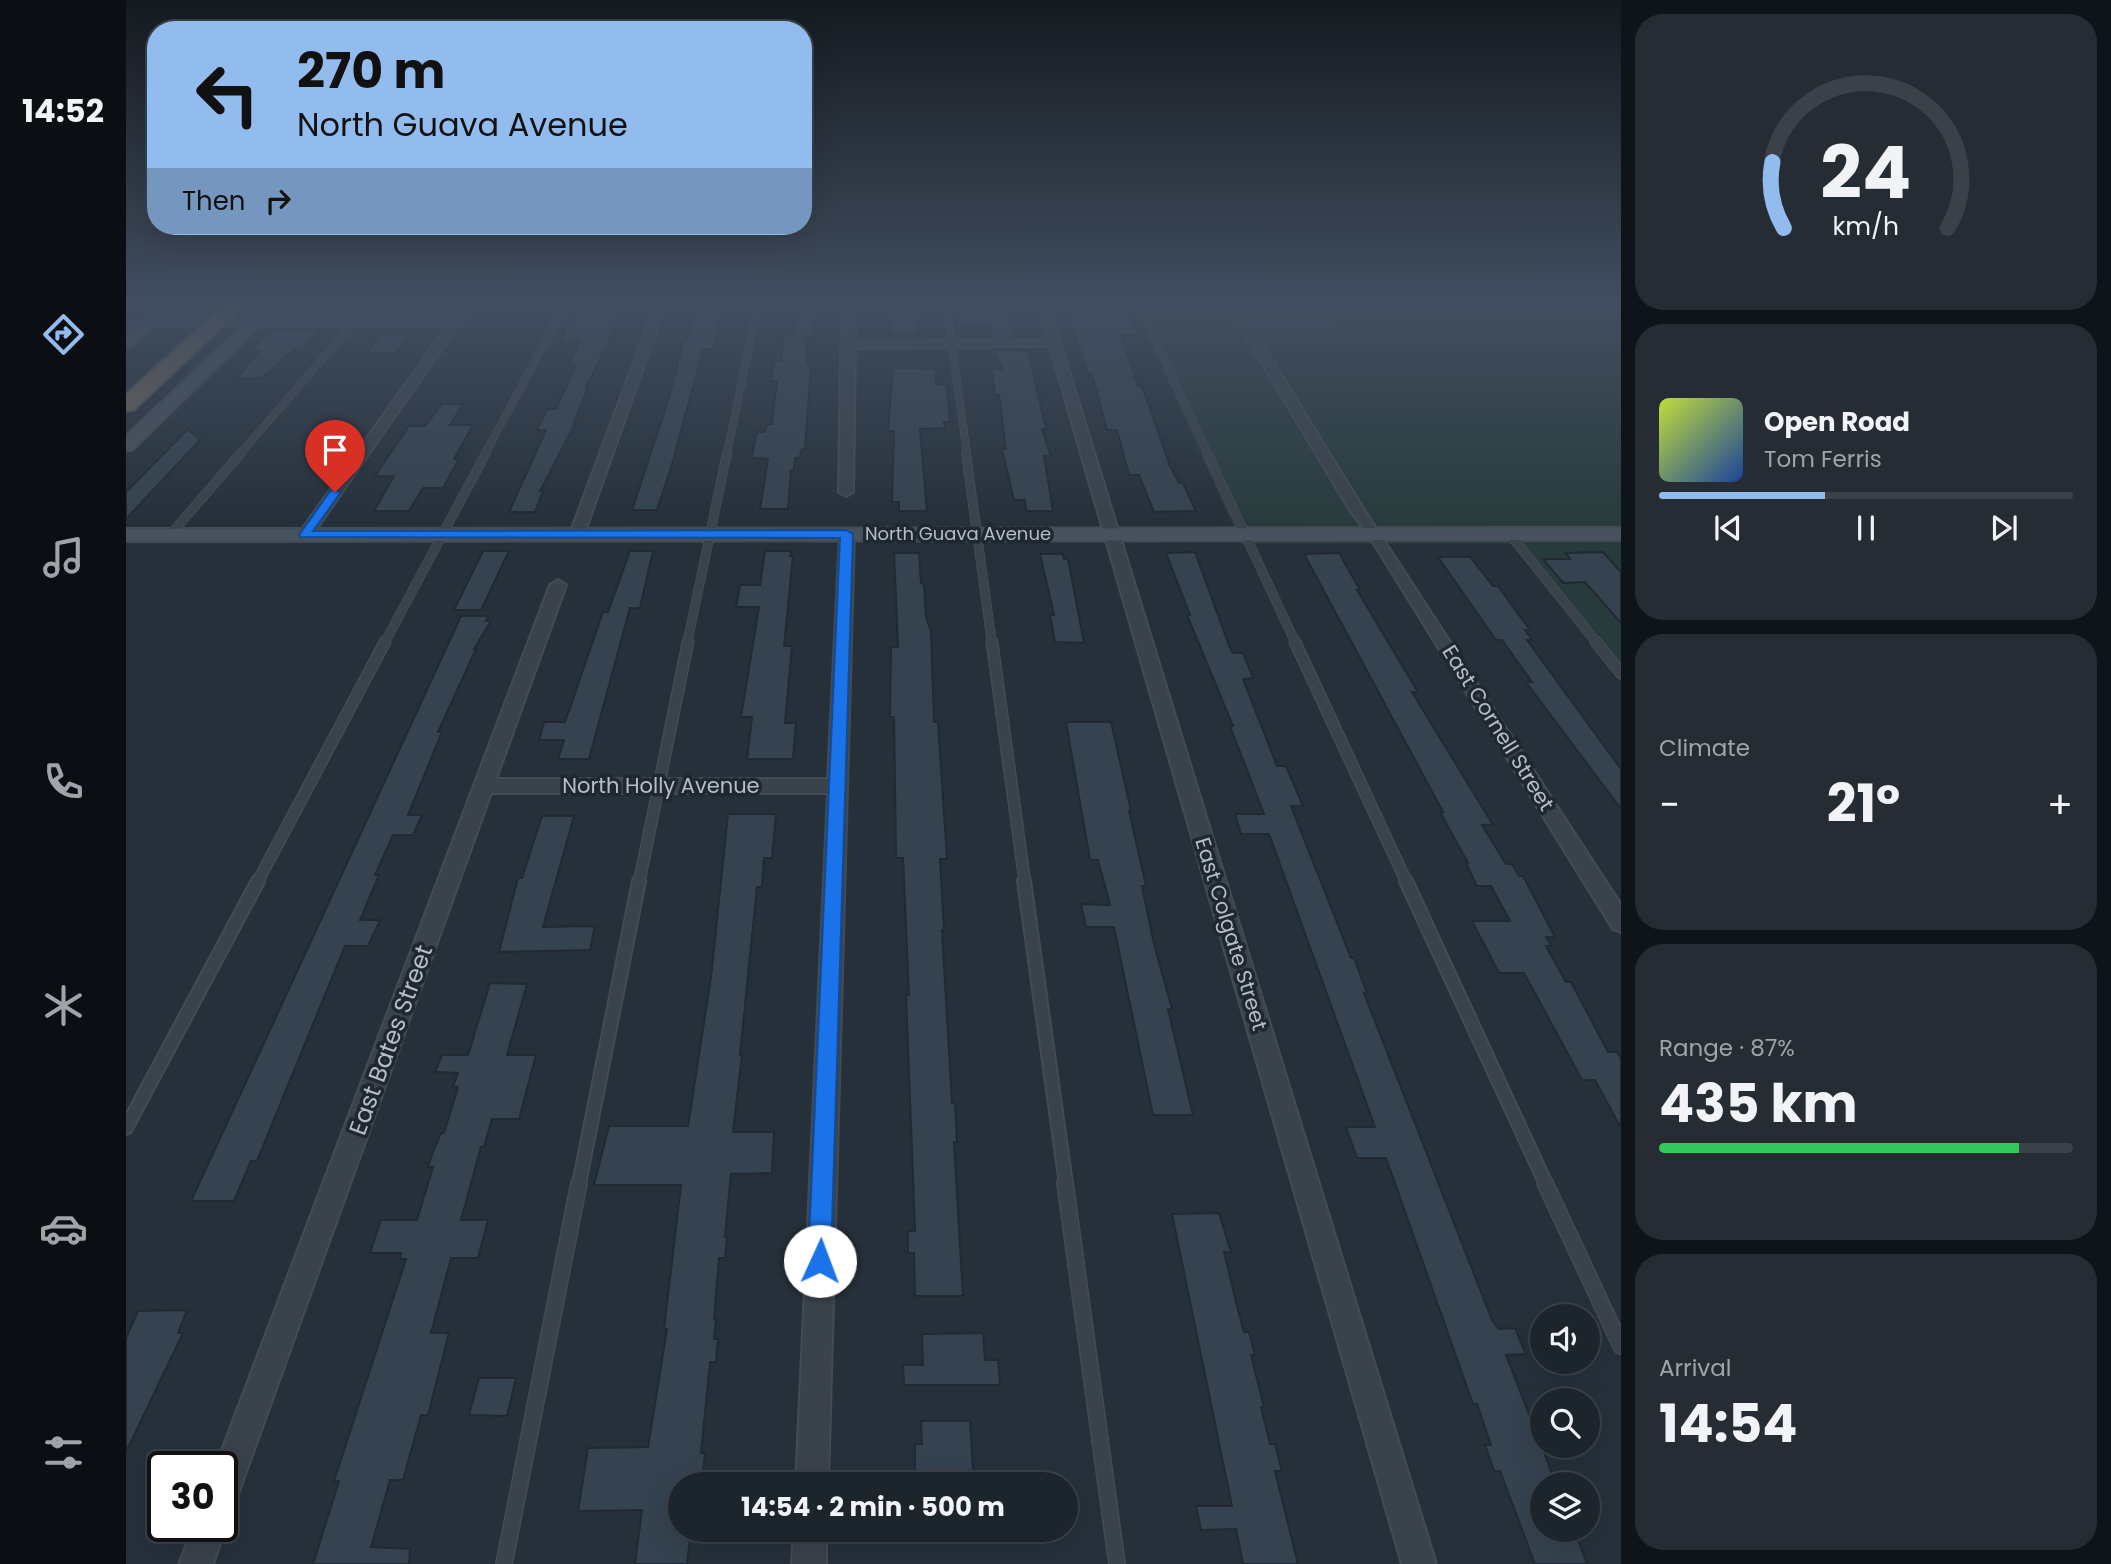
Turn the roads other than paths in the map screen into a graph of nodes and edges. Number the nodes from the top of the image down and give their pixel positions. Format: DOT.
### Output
graph roads {
  1 [pos="154,376"];
  2 [pos="200,376"];
  3 [pos="308,376"];
  4 [pos="418,376"];
  5 [pos="527,376"];
  6 [pos="634,376"];
  7 [pos="743,376"];
  8 [pos="847,376"];
  9 [pos="955,376"];
  10 [pos="1065,376"];
  11 [pos="1171,376"];
  12 [pos="1275,376"];
  13 [pos="126,405"];
  14 [pos="126,446"];
  15 [pos="846,492"];
  16 [pos="1243,533"];
  17 [pos="1374,533"];
  18 [pos="1509,533"];
  19 [pos="443,534"];
  20 [pos="577,534"];
  21 [pos="712,534"];
  22 [pos="846,534"];
  23 [pos="979,534"];
  24 [pos="1111,534"];
  25 [pos="170,535"];
  26 [pos="305,535"];
  27 [pos="1619,535"];
  28 [pos="126,536"];
  29 [pos="558,585"];
  30 [pos="1621,673"];
  31 [pos="485,786"];
  32 [pos="658,786"];
  33 [pos="837,786"];
  34 [pos="1621,923"];
  35 [pos="126,1128"];
  36 [pos="1621,1346"];
  37 [pos="238,1451"];
  38 [pos="812,1472"];
  39 [pos="204,1542"];
  40 [pos="810,1542"];
  41 [pos="196,1564"];
  42 [pos="504,1564"];
  43 [pos="809,1564"];
  44 [pos="1117,1564"];
  45 [pos="1419,1564"];
  1 -- 13 [label="highway"];
  2 -- 14 [label="street"];
  3 -- 25 [label="lane"];
  4 -- 26 [label="street"];
  5 -- 19 [label="lane"];
  6 -- 20 [label="street"];
  7 -- 21 [label="lane"];
  8 -- 15 [label="street"];
  9 -- 23 [label="lane"];
  10 -- 24 [label="street, East Colgate Street"];
  11 -- 16 [label="lane"];
  12 -- 17 [label="street, East Cornell Street"];
  16 -- 17 [label="street, North Guava Avenue"];
  16 -- 24 [label="street, North Guava Avenue"];
  16 -- 36 [label="lane"];
  17 -- 18 [label="street, North Guava Avenue"];
  17 -- 34 [label="street, East Cornell Street"];
  18 -- 27 [label="street, North Guava Avenue"];
  18 -- 30 [label="lane"];
  19 -- 20 [label="street, North Guava Avenue"];
  19 -- 26 [label="street, North Guava Avenue"];
  19 -- 35 [label="lane"];
  20 -- 21 [label="street, North Guava Avenue"];
  21 -- 22 [label="street, North Guava Avenue"];
  21 -- 32 [label="lane"];
  22 -- 23 [label="street, North Guava Avenue"];
  22 -- 33 [label="street"];
  23 -- 24 [label="street, North Guava Avenue"];
  23 -- 44 [label="lane"];
  24 -- 45 [label="street, East Colgate Street"];
  25 -- 26 [label="street, North Guava Avenue"];
  25 -- 28 [label="street, North Guava Avenue"];
  29 -- 31 [label="street, East Bates Street"];
  31 -- 32 [label="street, North Holly Avenue"];
  31 -- 37 [label="street, East Bates Street"];
  32 -- 33 [label="street, North Holly Avenue"];
  32 -- 42 [label="lane"];
  33 -- 38 [label="street"];
  39 -- 41 [label="street"];
  40 -- 43 [label="street"];
}
